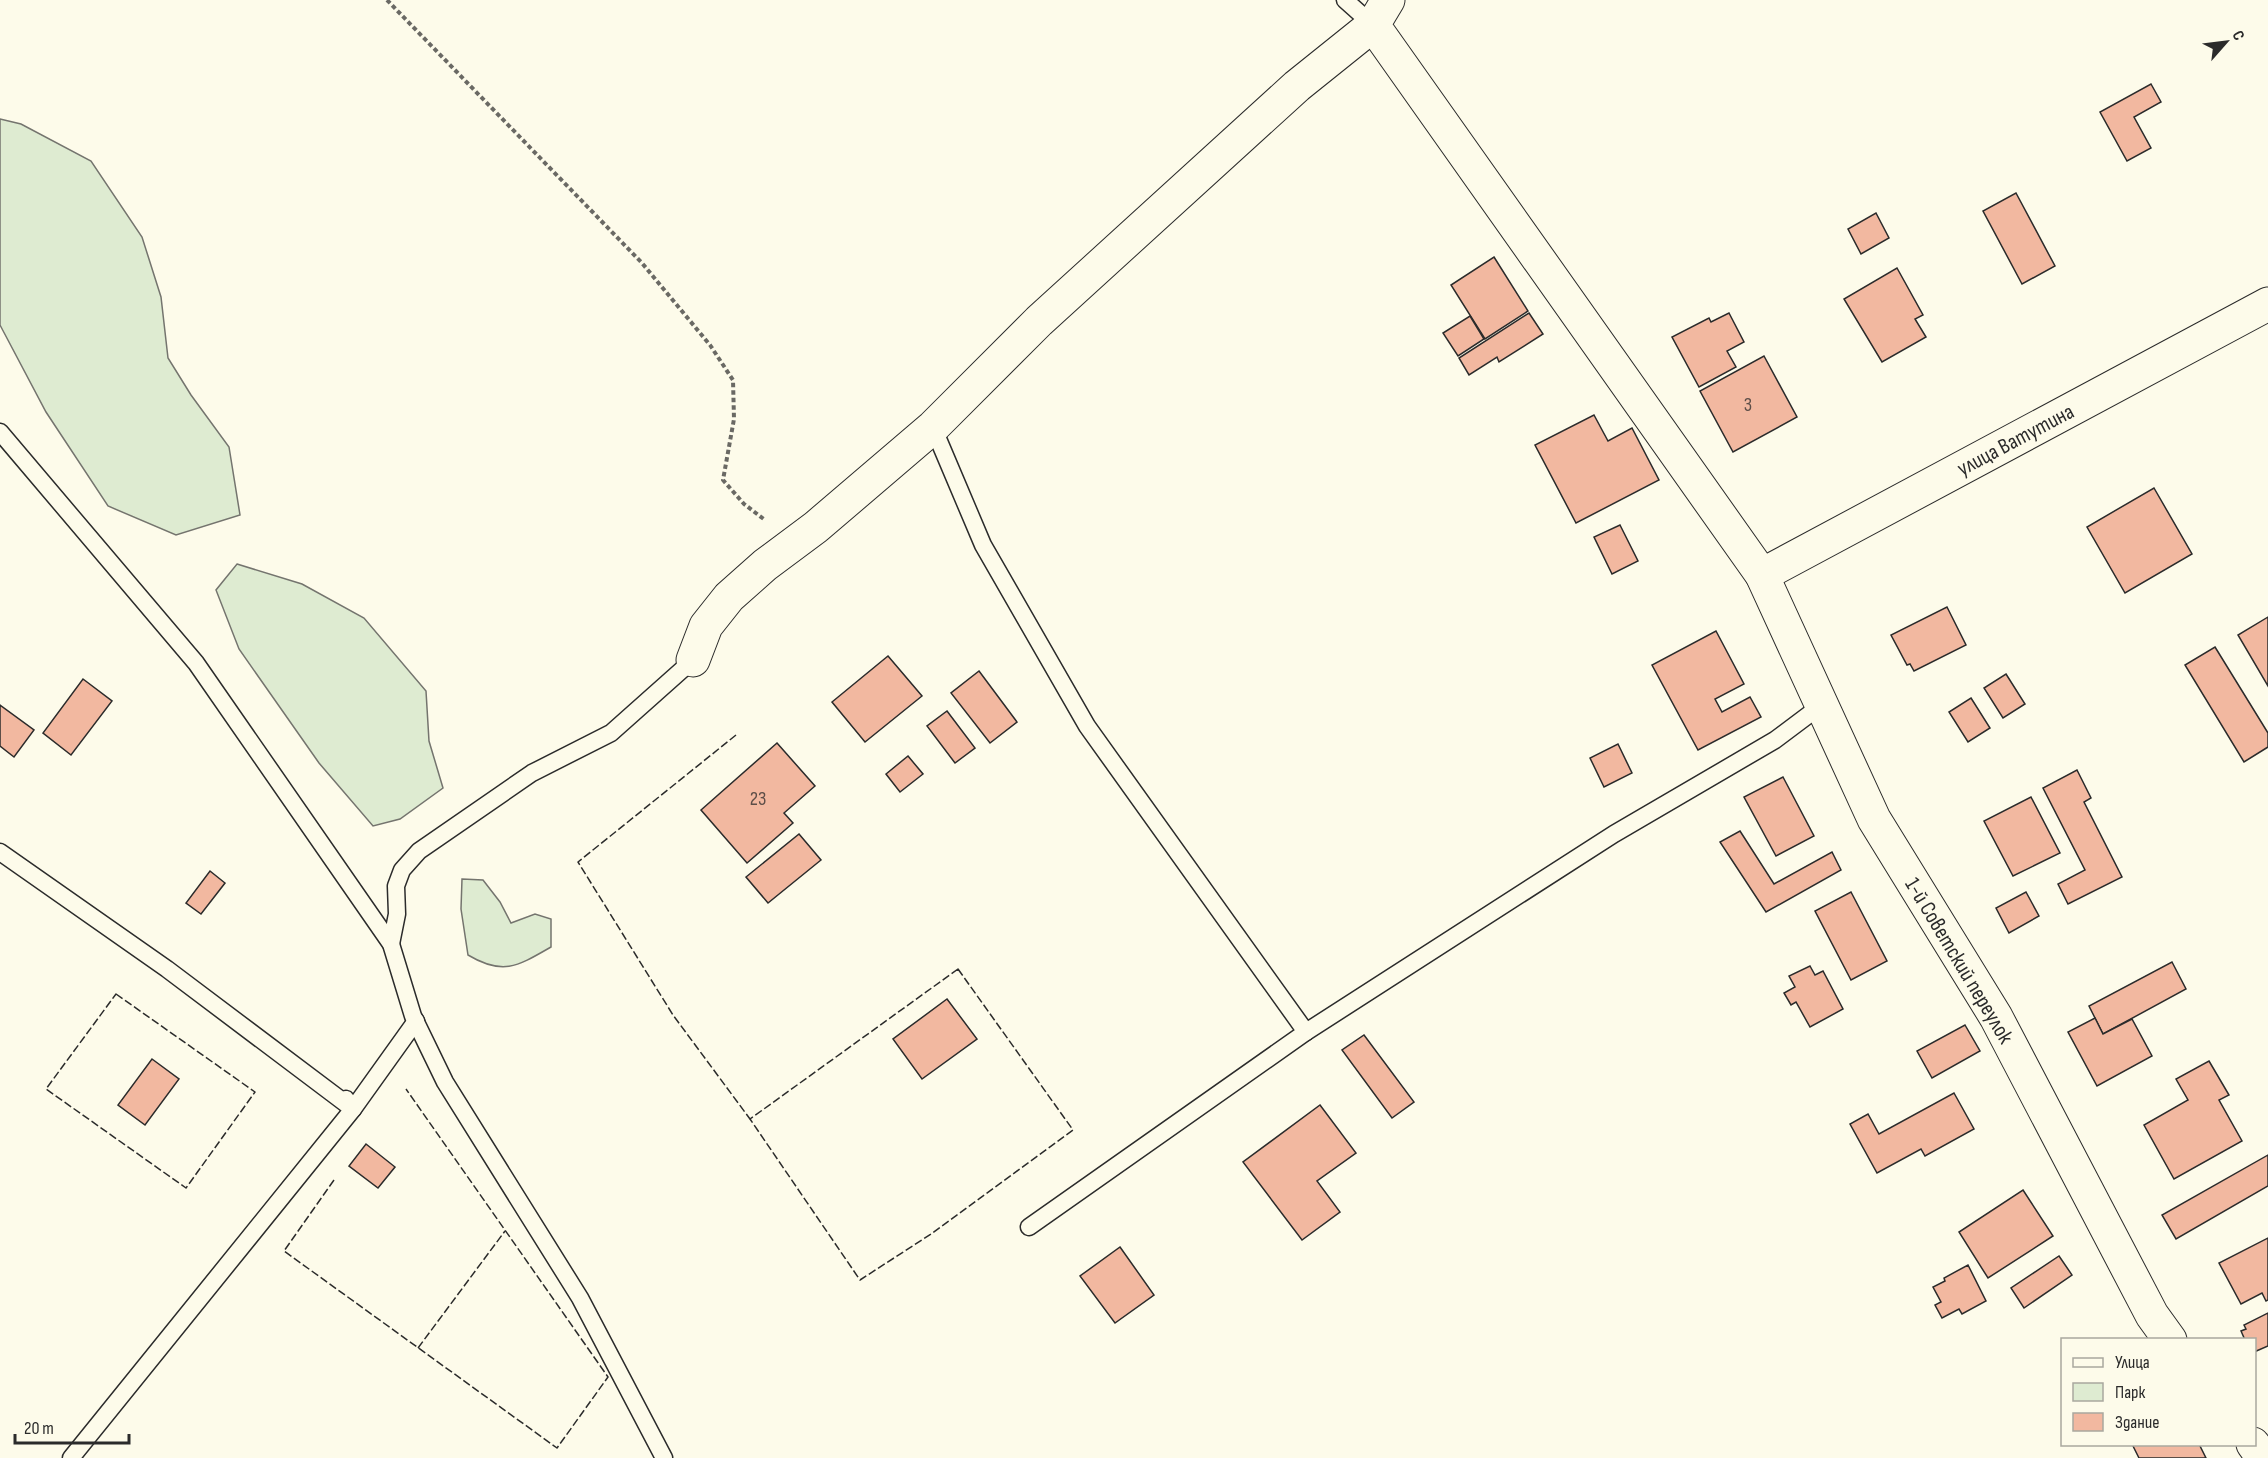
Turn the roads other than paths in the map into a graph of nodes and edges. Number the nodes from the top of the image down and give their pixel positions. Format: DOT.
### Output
graph roads {
  1 [pos="1345,0"];
  2 [pos="1381,12"];
  3 [pos="2268,304"];
  4 [pos="933,427"];
  5 [pos="0,432"];
  6 [pos="1762,574"];
  7 [pos="693,660"];
  8 [pos="1823,704"];
  9 [pos="0,852"];
  10 [pos="391,944"];
  11 [pos="416,1021"];
  12 [pos="1306,1032"];
  13 [pos="349,1104"];
  14 [pos="1029,1227"];
  15 [pos="2168,1338"];
  16 [pos="71,1458"];
  17 [pos="664,1458"];
  1 -- 2 [label="lane"];
  2 -- 4 [label="street"];
  2 -- 6 [label="street, 1-й Советский переулок"];
  3 -- 6 [label="street, улица Ватутина"];
  4 -- 7 [label="street"];
  4 -- 12 [label="lane"];
  5 -- 10 [label="lane"];
  6 -- 8 [label="street, 1-й Советский переулок"];
  7 -- 10 [label="lane"];
  8 -- 12 [label="lane"];
  8 -- 15 [label="street, 1-й Советский переулок"];
  9 -- 13 [label="lane"];
  10 -- 11 [label="lane"];
  11 -- 13 [label="lane"];
  11 -- 17 [label="lane"];
  12 -- 14 [label="lane"];
  13 -- 16 [label="lane"];
}
